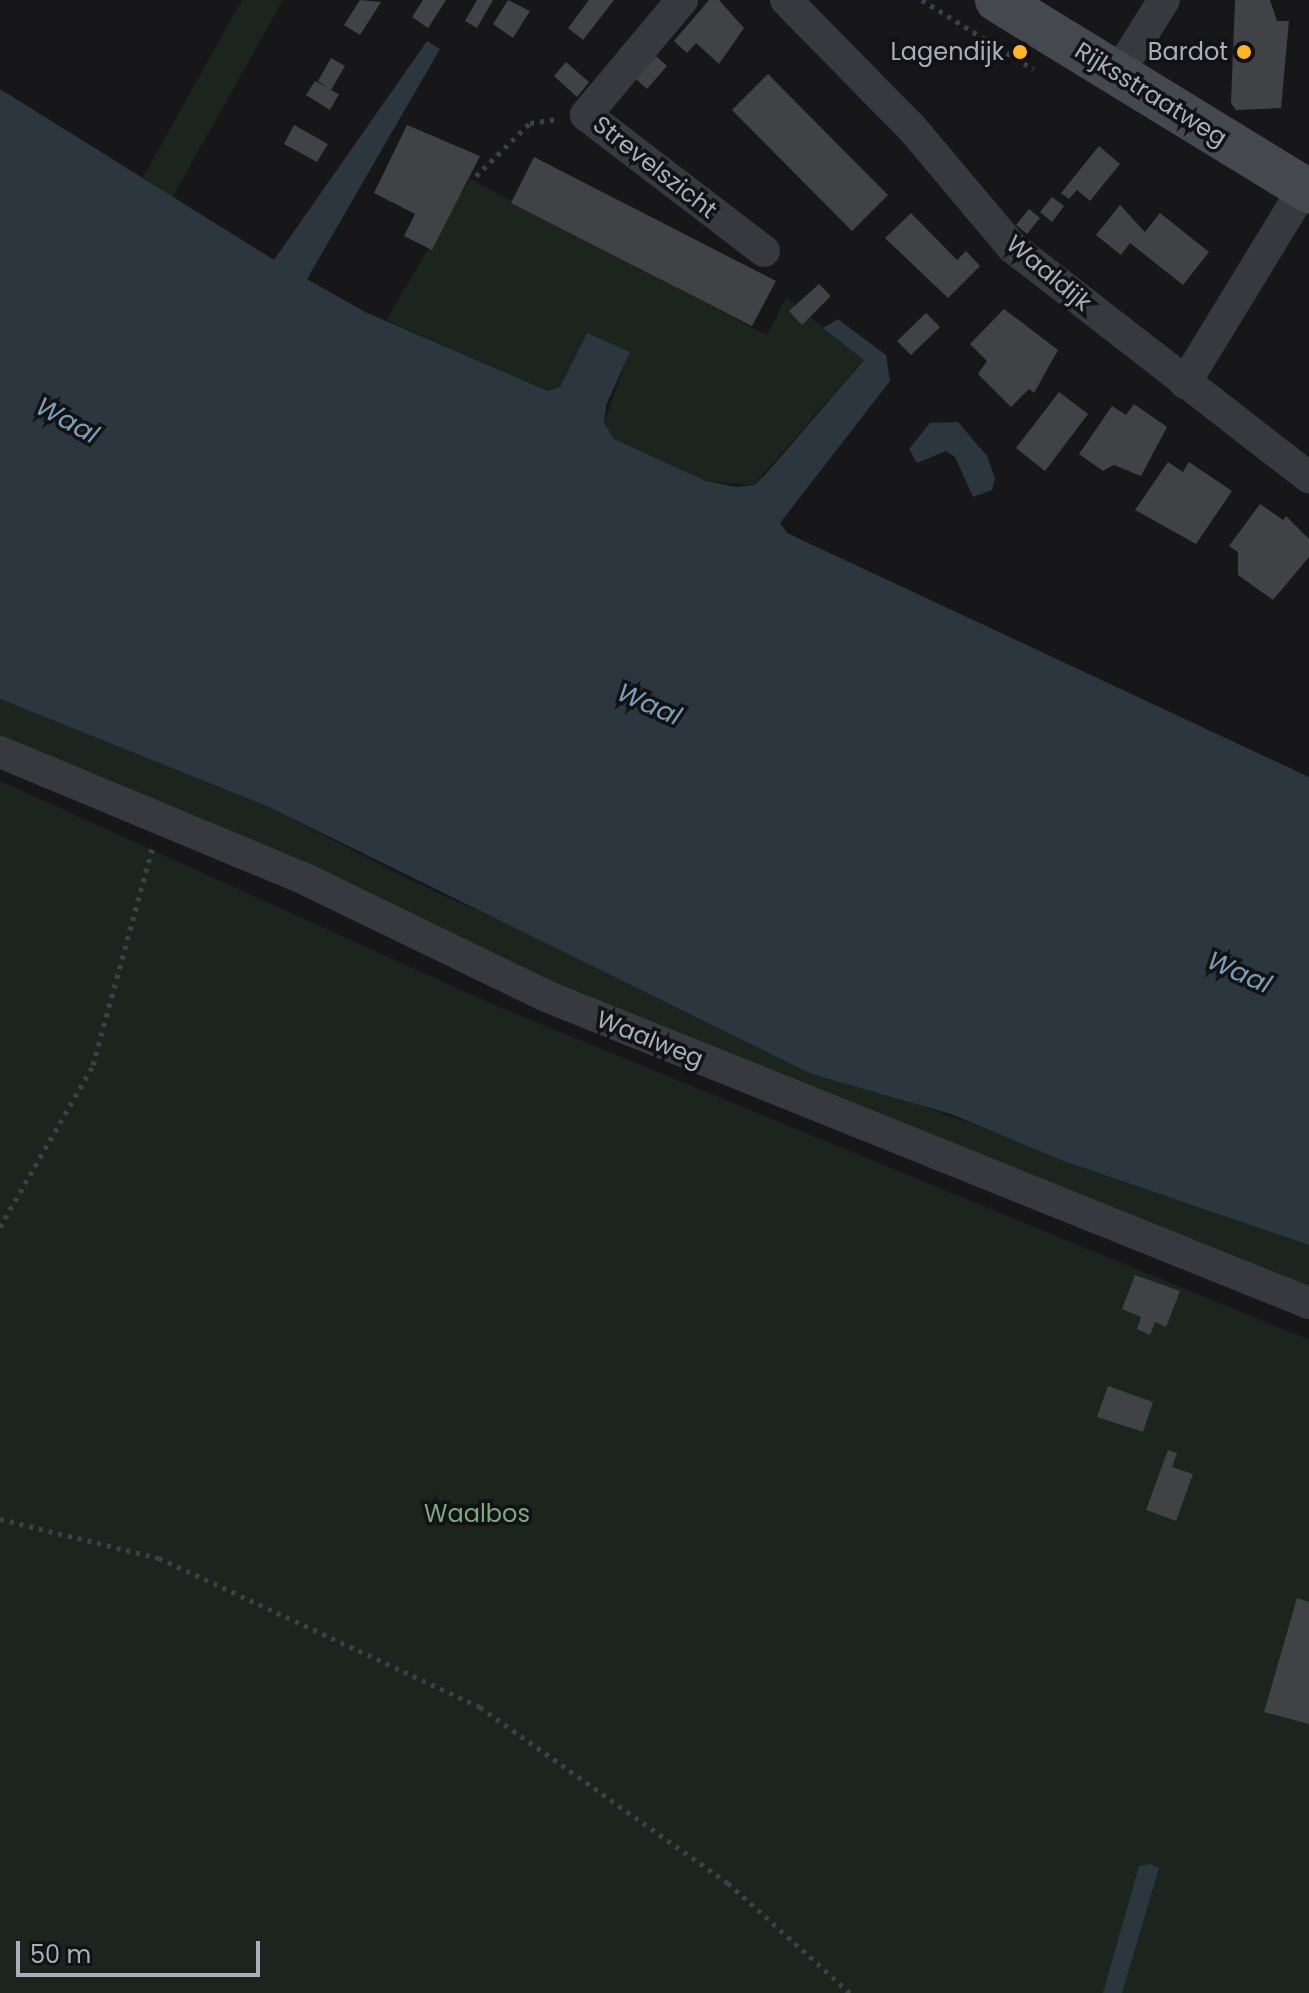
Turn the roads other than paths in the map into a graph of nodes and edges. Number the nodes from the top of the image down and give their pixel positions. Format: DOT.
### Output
graph roads {
  1 [pos="682,0"];
  2 [pos="786,0"];
  3 [pos="997,0"];
  4 [pos="1164,0"];
  5 [pos="1118,73"];
  6 [pos="1306,190"];
  7 [pos="764,251"];
  8 [pos="1185,383"];
  9 [pos="1309,477"];
  10 [pos="0,752"];
  11 [pos="1309,1303"];
  1 -- 7 [label="street, Strevelszicht"];
  2 -- 8 [label="street, Waaldijk"];
  3 -- 5 [label="street, Rijksstraatweg"];
  4 -- 5 [label="street"];
  5 -- 6 [label="street, Rijksstraatweg"];
  6 -- 8 [label="street, Rijksstraatweg"];
  8 -- 9 [label="street, Waaldijk"];
  10 -- 11 [label="street, Waalweg"];
}
